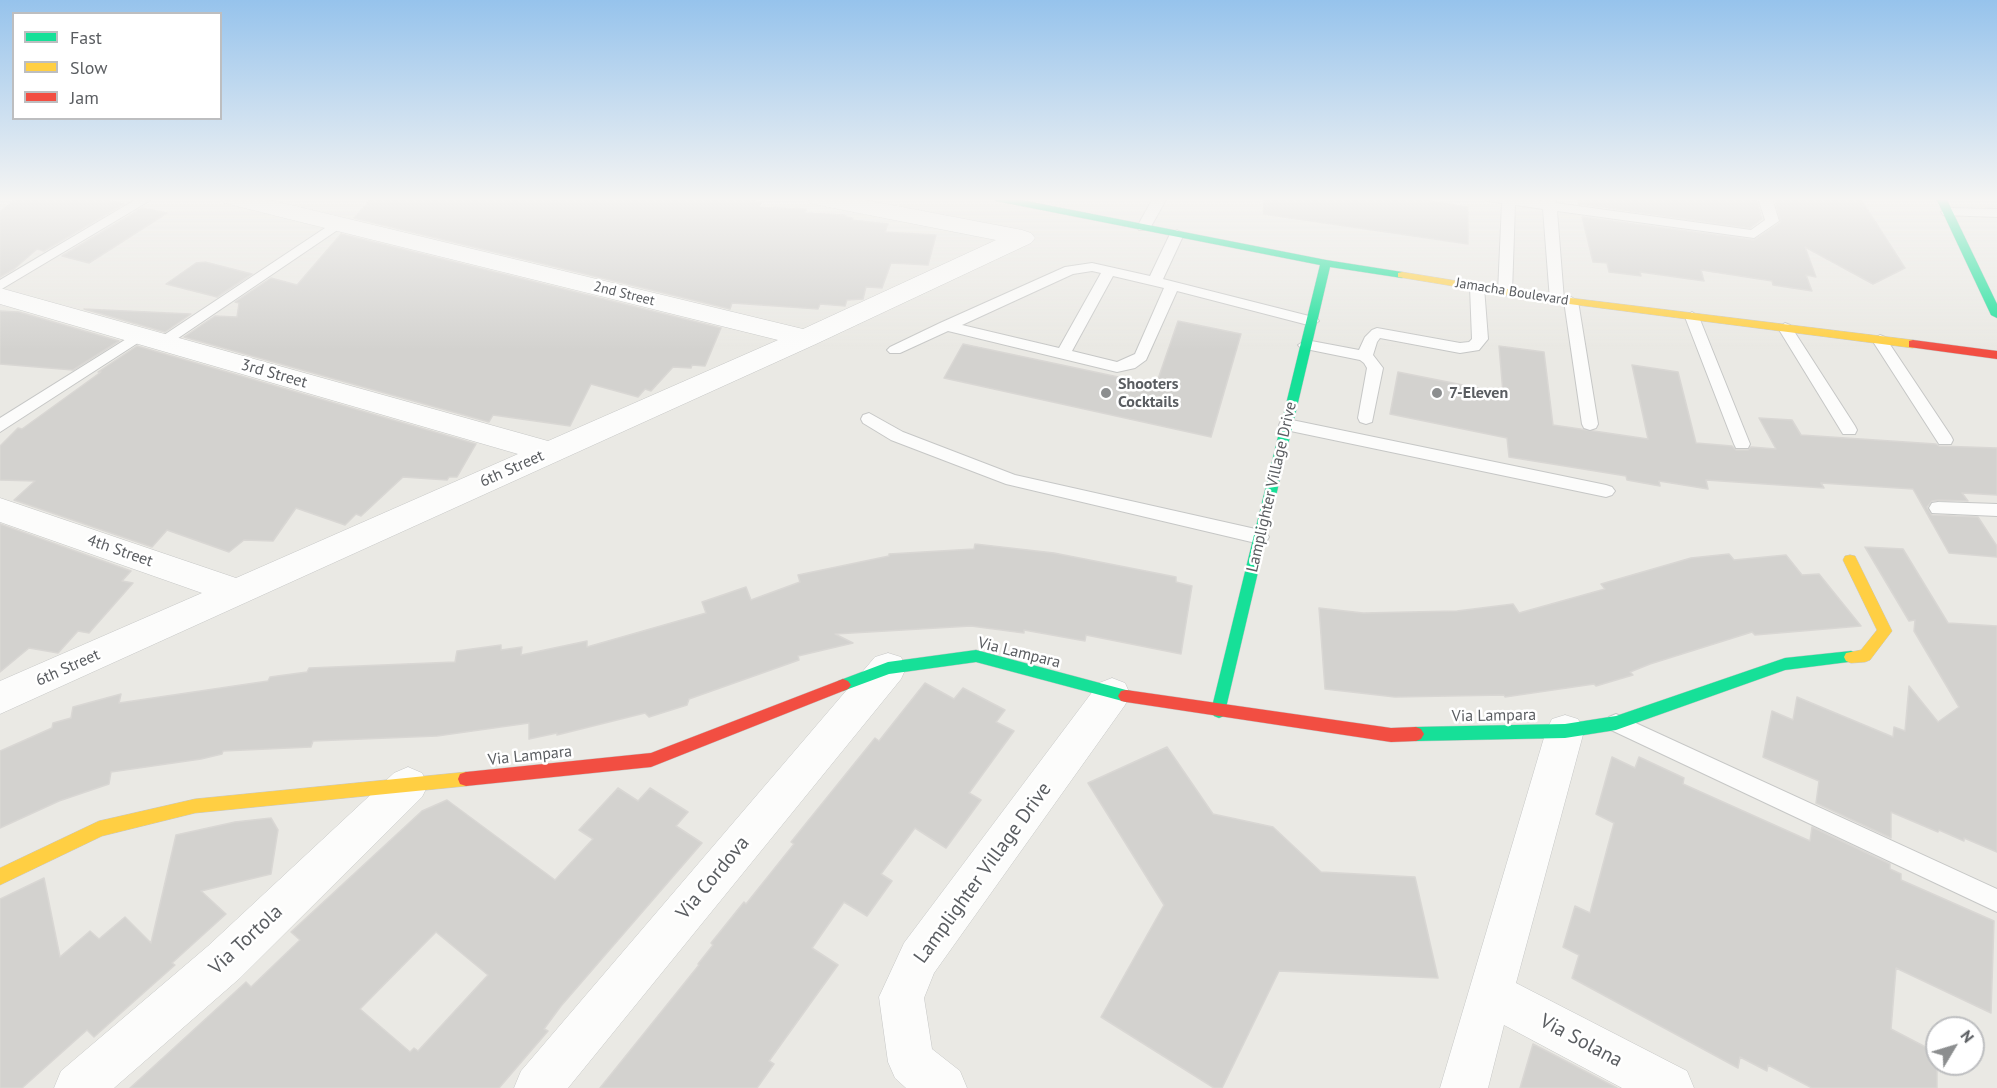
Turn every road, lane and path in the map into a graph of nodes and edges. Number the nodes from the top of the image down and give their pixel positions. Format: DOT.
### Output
graph roads {
  1 [pos="62,249"];
  2 [pos="297,249"];
  3 [pos="439,249"];
  4 [pos="999,249"];
  5 [pos="1170,249"];
  6 [pos="1253,249"];
  7 [pos="1507,249"];
  8 [pos="1557,249"];
  9 [pos="1965,249"];
  10 [pos="1326,263"];
  11 [pos="1109,271"];
  12 [pos="1155,281"];
  13 [pos="1172,285"];
  14 [pos="0,286"];
  15 [pos="1477,287"];
  16 [pos="1505,292"];
  17 [pos="0,296"];
  18 [pos="1564,301"];
  19 [pos="1997,315"];
  20 [pos="1692,317"];
  21 [pos="1312,321"];
  22 [pos="945,326"];
  23 [pos="1785,328"];
  24 [pos="806,338"];
  25 [pos="151,339"];
  26 [pos="1880,340"];
  27 [pos="1306,345"];
  28 [pos="895,350"];
  29 [pos="1063,354"];
  30 [pos="1997,355"];
  31 [pos="1365,356"];
  32 [pos="869,418"];
  33 [pos="1366,418"];
  34 [pos="1590,424"];
  35 [pos="1287,425"];
  36 [pos="0,426"];
  37 [pos="1849,430"];
  38 [pos="1945,440"];
  39 [pos="1742,444"];
  40 [pos="549,452"];
  41 [pos="1606,491"];
  42 [pos="1938,508"];
  43 [pos="0,510"];
  44 [pos="1997,510"];
  45 [pos="1260,537"];
  46 [pos="1850,560"];
  47 [pos="239,592"];
  48 [pos="888,668"];
  49 [pos="1112,694"];
  50 [pos="0,698"];
  51 [pos="1219,711"];
  52 [pos="1616,723"];
  53 [pos="1565,731"];
  54 [pos="408,785"];
  55 [pos="0,877"];
  56 [pos="1997,900"];
  57 [pos="1491,994"];
  58 [pos="78,1088"];
  59 [pos="538,1088"];
  60 [pos="943,1088"];
  61 [pos="1464,1088"];
  62 [pos="1670,1088"];
  1 -- 14 [label="lane"];
  2 -- 25 [label="lane"];
  3 -- 24 [label="street, 2nd Street"];
  4 -- 24 [label="street, 6th Street"];
  5 -- 12 [label="lane"];
  6 -- 10 [label="street, Jamacha Boulevard"];
  7 -- 16 [label="lane"];
  8 -- 18 [label="lane"];
  9 -- 19 [label="street"];
  10 -- 15 [label="street, Jamacha Boulevard"];
  10 -- 21 [label="street, Lamplighter Village Drive"];
  11 -- 12 [label="lane"];
  11 -- 22 [label="lane"];
  11 -- 29 [label="lane"];
  12 -- 13 [label="lane"];
  13 -- 21 [label="lane"];
  13 -- 29 [label="lane"];
  15 -- 16 [label="street, Jamacha Boulevard"];
  15 -- 31 [label="lane"];
  16 -- 18 [label="street, Jamacha Boulevard"];
  17 -- 25 [label="street, 3rd Street"];
  18 -- 20 [label="street, Jamacha Boulevard"];
  18 -- 34 [label="lane"];
  20 -- 23 [label="street, Jamacha Boulevard"];
  20 -- 39 [label="lane"];
  21 -- 27 [label="street, Lamplighter Village Drive"];
  22 -- 28 [label="lane"];
  22 -- 29 [label="lane"];
  23 -- 26 [label="street, Jamacha Boulevard"];
  23 -- 37 [label="lane"];
  24 -- 40 [label="street, 6th Street"];
  25 -- 36 [label="lane"];
  25 -- 40 [label="street, 3rd Street"];
  26 -- 30 [label="street, Jamacha Boulevard"];
  26 -- 38 [label="lane"];
  27 -- 31 [label="lane"];
  27 -- 35 [label="street, Lamplighter Village Drive"];
  31 -- 33 [label="lane"];
  32 -- 45 [label="lane"];
  35 -- 41 [label="lane"];
  35 -- 45 [label="street, Lamplighter Village Drive"];
  40 -- 47 [label="street, 6th Street"];
  42 -- 44 [label="lane"];
  43 -- 47 [label="street, 4th Street"];
  45 -- 51 [label="street, Lamplighter Village Drive"];
  46 -- 52 [label="street, Via Lampara"];
  47 -- 50 [label="street, 6th Street"];
  48 -- 49 [label="street, Via Lampara"];
  48 -- 54 [label="street, Via Lampara"];
  48 -- 59 [label="street, Via Cordova"];
  49 -- 51 [label="street, Via Lampara"];
  49 -- 60 [label="street, Lamplighter Village Drive"];
  51 -- 53 [label="street, Via Lampara"];
  52 -- 53 [label="street, Via Lampara"];
  52 -- 56 [label="lane"];
  53 -- 57 [label="street"];
  54 -- 55 [label="street, Via Lampara"];
  54 -- 58 [label="street, Via Tortola"];
  57 -- 61 [label="street"];
  57 -- 62 [label="street, Via Solana"];
}
